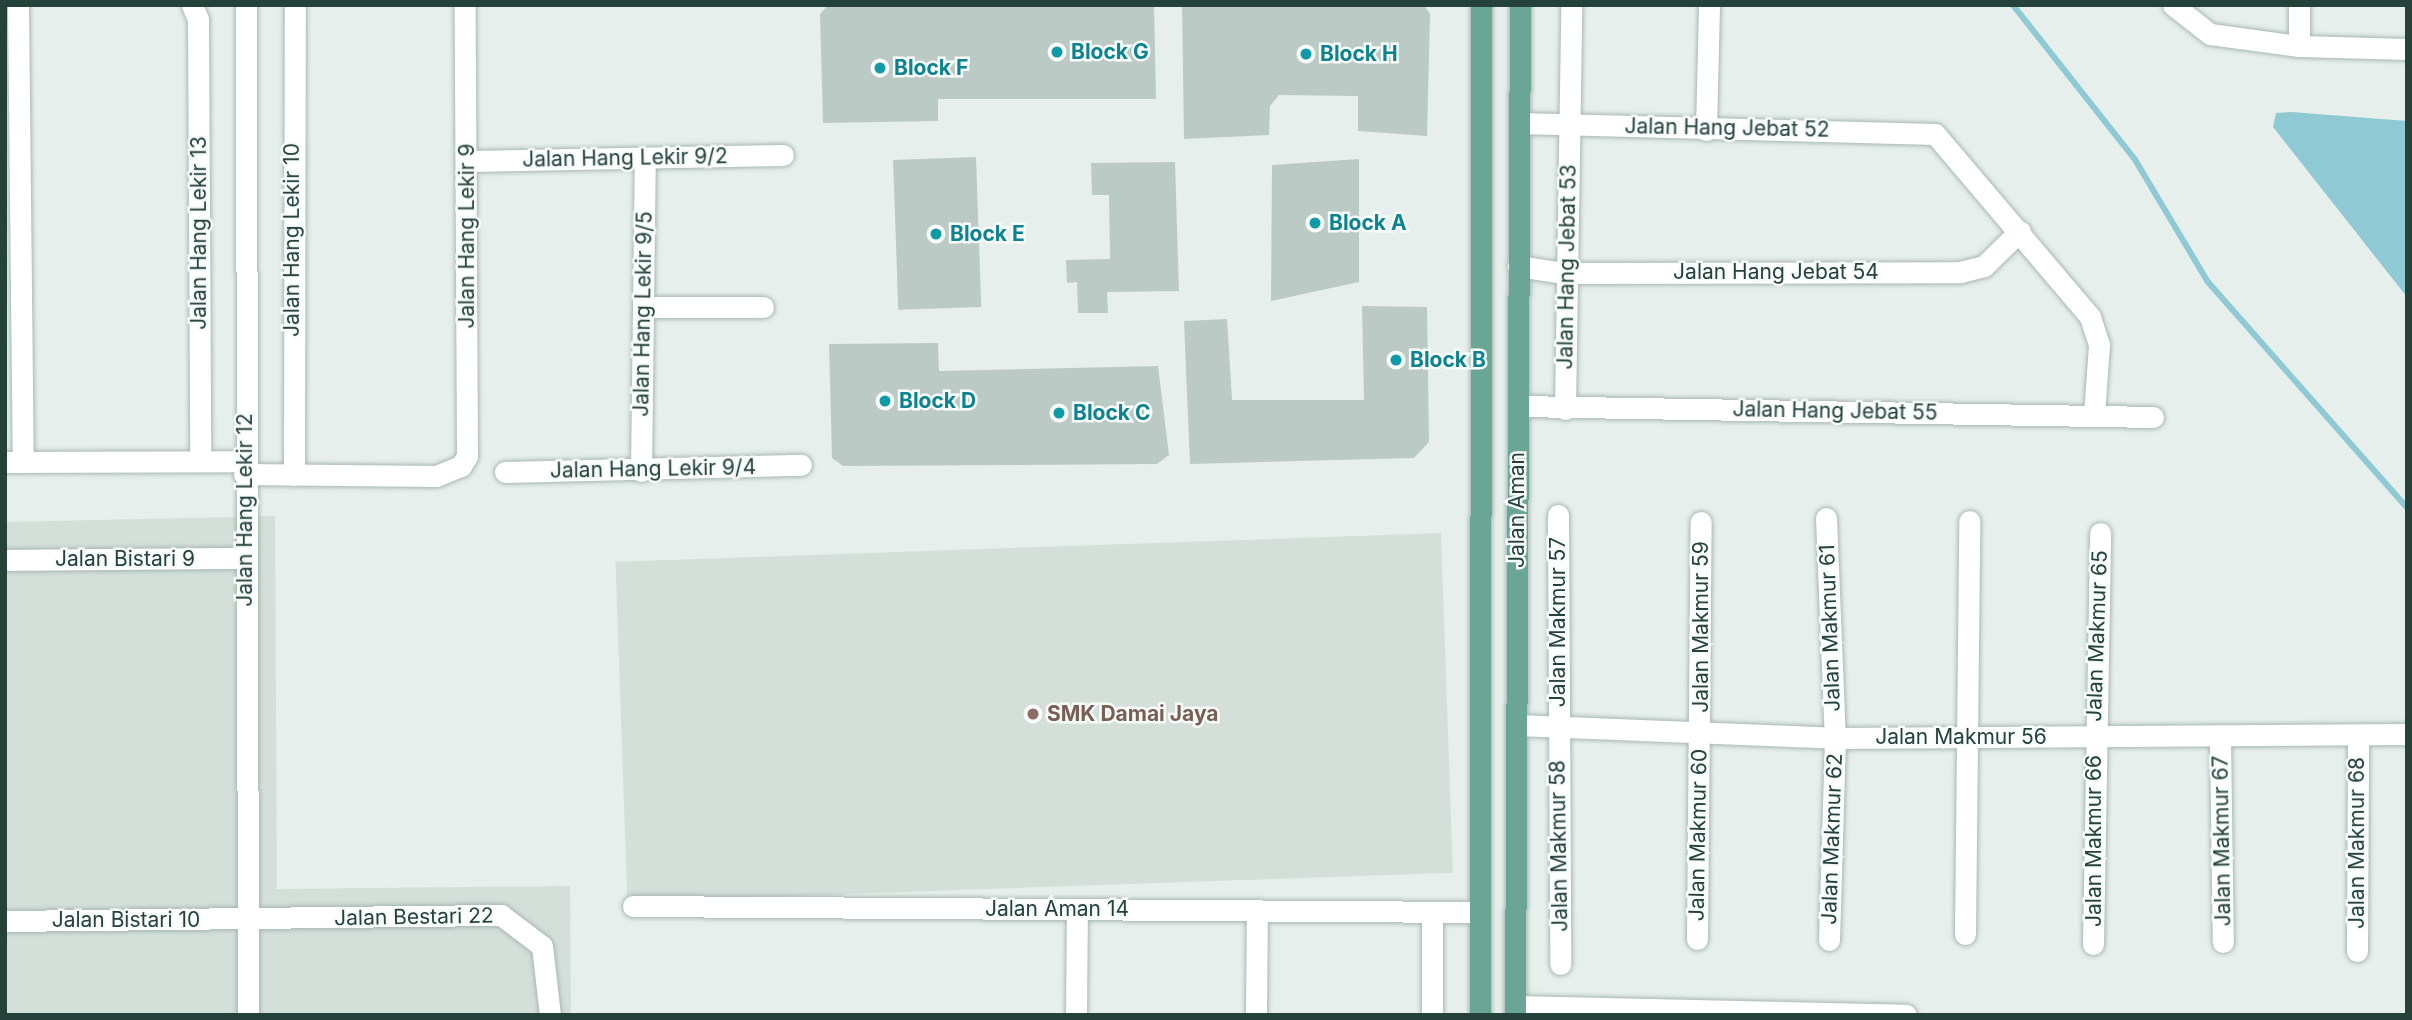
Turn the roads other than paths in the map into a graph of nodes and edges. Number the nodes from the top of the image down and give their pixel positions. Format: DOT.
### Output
graph roads {
  1 [pos="18,5"];
  2 [pos="192,5"];
  3 [pos="246,5"];
  4 [pos="295,5"];
  5 [pos="465,5"];
  6 [pos="1481,5"];
  7 [pos="1520,5"];
  8 [pos="1571,5"];
  9 [pos="1709,5"];
  10 [pos="2174,5"];
  11 [pos="2299,5"];
  12 [pos="2299,46"];
  13 [pos="2407,49"];
  14 [pos="1519,123"];
  15 [pos="1571,126"];
  16 [pos="1706,130"];
  17 [pos="783,155"];
  18 [pos="645,158"];
  19 [pos="467,161"];
  20 [pos="2020,231"];
  21 [pos="1518,266"];
  22 [pos="1564,273"];
  23 [pos="11,283"];
  24 [pos="643,307"];
  25 [pos="763,307"];
  26 [pos="1518,406"];
  27 [pos="1565,409"];
  28 [pos="2094,414"];
  29 [pos="2153,416"];
  30 [pos="200,461"];
  31 [pos="14,462"];
  32 [pos="801,465"];
  33 [pos="244,468"];
  34 [pos="641,471"];
  35 [pos="505,472"];
  36 [pos="293,475"];
  37 [pos="1558,516"];
  38 [pos="1826,518"];
  39 [pos="1701,522"];
  40 [pos="1969,522"];
  41 [pos="2100,533"];
  42 [pos="245,558"];
  43 [pos="5,560"];
  44 [pos="1516,724"];
  45 [pos="1557,729"];
  46 [pos="1700,732"];
  47 [pos="1964,734"];
  48 [pos="2407,734"];
  49 [pos="2358,735"];
  50 [pos="1835,738"];
  51 [pos="2094,739"];
  52 [pos="2220,739"];
  53 [pos="633,906"];
  54 [pos="1077,909"];
  55 [pos="1257,910"];
  56 [pos="1432,912"];
  57 [pos="1480,912"];
  58 [pos="247,920"];
  59 [pos="5,921"];
  60 [pos="1965,934"];
  61 [pos="1697,939"];
  62 [pos="1829,940"];
  63 [pos="2223,942"];
  64 [pos="2093,944"];
  65 [pos="2357,951"];
  66 [pos="1560,964"];
  67 [pos="1515,1011"];
  68 [pos="248,1015"];
  69 [pos="550,1015"];
  70 [pos="1076,1015"];
  71 [pos="1256,1015"];
  72 [pos="1432,1015"];
  73 [pos="1480,1015"];
  74 [pos="1906,1015"];
  1 -- 23 [label="street"];
  2 -- 30 [label="street, Jalan Hang Lekir 13"];
  3 -- 33 [label="street, Jalan Hang Lekir 12"];
  4 -- 36 [label="street, Jalan Hang Lekir 10"];
  5 -- 19 [label="street, Jalan Hang Lekir 9"];
  6 -- 57 [label="main road, Jalan Aman"];
  7 -- 14 [label="main road, Jalan Aman"];
  8 -- 15 [label="street, Jalan Hang Jebat 53"];
  9 -- 16 [label="street"];
  10 -- 12 [label="street"];
  11 -- 12 [label="street"];
  12 -- 13 [label="street"];
  14 -- 15 [label="street, Jalan Hang Jebat 52"];
  14 -- 21 [label="main road, Jalan Aman"];
  15 -- 16 [label="street, Jalan Hang Jebat 52"];
  15 -- 22 [label="street, Jalan Hang Jebat 53"];
  16 -- 20 [label="street, Jalan Hang Jebat 52"];
  17 -- 18 [label="street, Jalan Hang Lekir 9/2"];
  18 -- 19 [label="street, Jalan Hang Lekir 9/2"];
  18 -- 24 [label="street, Jalan Hang Lekir 9/5"];
  19 -- 36 [label="street, Jalan Hang Lekir 9"];
  20 -- 22 [label="street, Jalan Hang Jebat 54"];
  20 -- 28 [label="street"];
  21 -- 22 [label="street, Jalan Hang Jebat 54"];
  21 -- 26 [label="main road, Jalan Aman"];
  22 -- 27 [label="street, Jalan Hang Jebat 53"];
  23 -- 31 [label="street"];
  24 -- 25 [label="street"];
  24 -- 34 [label="street, Jalan Hang Lekir 9/5"];
  26 -- 27 [label="street, Jalan Hang Jebat 55"];
  26 -- 44 [label="main road, Jalan Aman"];
  27 -- 28 [label="street, Jalan Hang Jebat 55"];
  28 -- 29 [label="street, Jalan Hang Jebat 55"];
  30 -- 31 [label="street"];
  30 -- 33 [label="street"];
  32 -- 34 [label="street, Jalan Hang Lekir 9/4"];
  33 -- 36 [label="street"];
  33 -- 42 [label="street, Jalan Hang Lekir 12"];
  34 -- 35 [label="street, Jalan Hang Lekir 9/4"];
  37 -- 45 [label="street, Jalan Makmur 57"];
  38 -- 50 [label="street, Jalan Makmur 61"];
  39 -- 46 [label="street, Jalan Makmur 59"];
  40 -- 47 [label="street"];
  41 -- 51 [label="street, Jalan Makmur 65"];
  42 -- 43 [label="street, Jalan Bistari 9"];
  42 -- 58 [label="street, Jalan Hang Lekir 12"];
  44 -- 45 [label="street, Jalan Makmur 56"];
  44 -- 67 [label="main road, Jalan Aman"];
  45 -- 46 [label="street, Jalan Makmur 56"];
  45 -- 66 [label="street, Jalan Makmur 58"];
  46 -- 50 [label="street, Jalan Makmur 56"];
  46 -- 61 [label="street, Jalan Makmur 60"];
  47 -- 50 [label="street, Jalan Makmur 56"];
  47 -- 51 [label="street, Jalan Makmur 56"];
  47 -- 60 [label="street"];
  48 -- 49 [label="street, Jalan Makmur 56"];
  49 -- 52 [label="street, Jalan Makmur 56"];
  49 -- 65 [label="street, Jalan Makmur 68"];
  50 -- 62 [label="street, Jalan Makmur 62"];
  51 -- 52 [label="street, Jalan Makmur 56"];
  51 -- 64 [label="street, Jalan Makmur 66"];
  52 -- 63 [label="street, Jalan Makmur 67"];
  53 -- 54 [label="street, Jalan Aman 14"];
  54 -- 55 [label="street, Jalan Aman 14"];
  54 -- 70 [label="street"];
  55 -- 56 [label="street, Jalan Aman 14"];
  55 -- 71 [label="street"];
  56 -- 57 [label="street, Jalan Aman 14"];
  56 -- 72 [label="street"];
  57 -- 73 [label="main road, Jalan Aman"];
  58 -- 59 [label="street, Jalan Bistari 10"];
  58 -- 68 [label="street, Jalan Hang Lekir 12"];
  58 -- 69 [label="street, Jalan Bestari 22"];
  67 -- 74 [label="street"];
}
